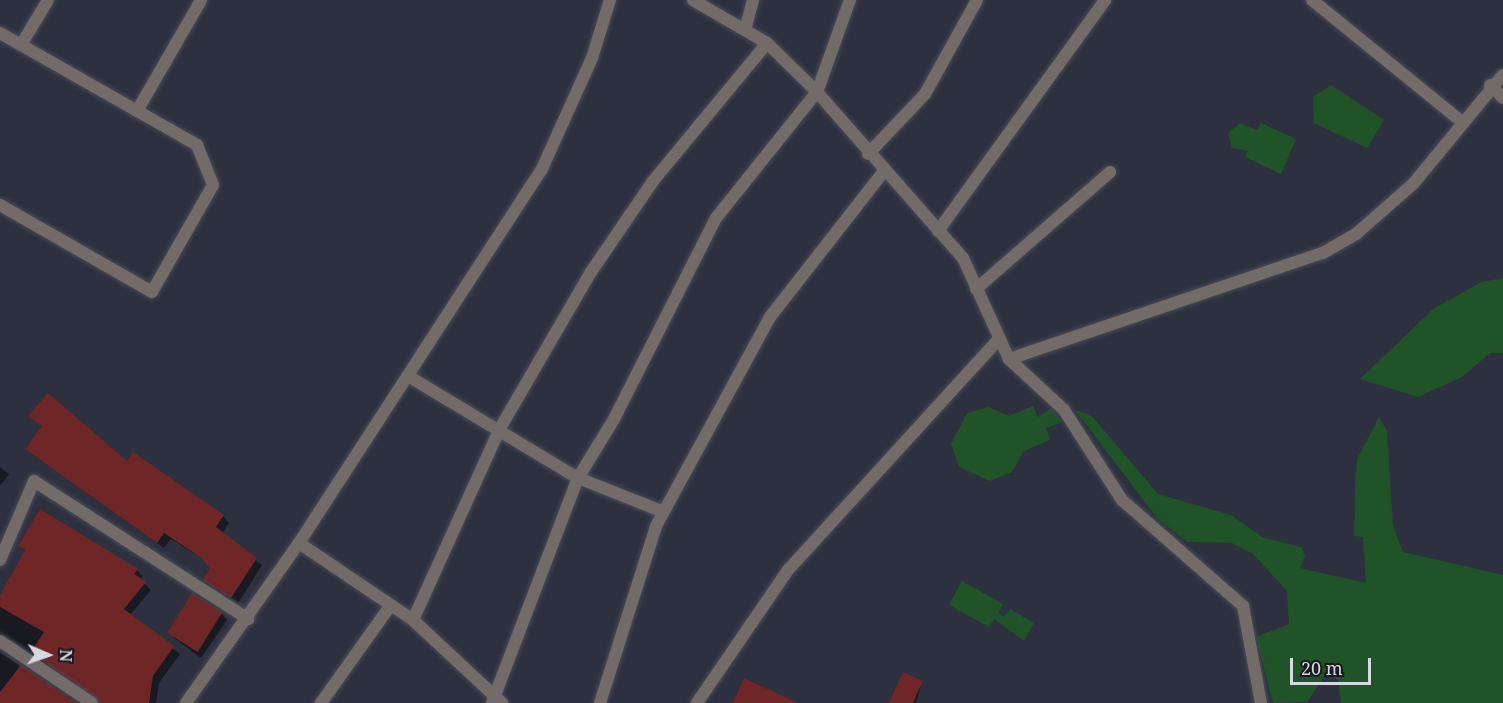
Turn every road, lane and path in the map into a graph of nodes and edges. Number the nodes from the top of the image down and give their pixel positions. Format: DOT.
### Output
graph roads {
  1 [pos="48,0"];
  2 [pos="201,0"];
  3 [pos="610,0"];
  4 [pos="693,0"];
  5 [pos="753,0"];
  6 [pos="850,0"];
  7 [pos="977,0"];
  8 [pos="1105,0"];
  9 [pos="1312,0"];
  10 [pos="745,30"];
  11 [pos="0,33"];
  12 [pos="767,43"];
  13 [pos="21,45"];
  14 [pos="1503,75"];
  15 [pos="1490,85"];
  16 [pos="817,92"];
  17 [pos="1503,98"];
  18 [pos="137,111"];
  19 [pos="1461,121"];
  20 [pos="868,154"];
  21 [pos="884,171"];
  22 [pos="1110,172"];
  23 [pos="0,205"];
  24 [pos="938,231"];
  25 [pos="976,289"];
  26 [pos="998,340"];
  27 [pos="1009,359"];
  28 [pos="408,376"];
  29 [pos="499,430"];
  30 [pos="578,478"];
  31 [pos="664,512"];
  32 [pos="299,543"];
  33 [pos="0,560"];
  34 [pos="391,605"];
  35 [pos="248,619"];
  36 [pos="413,620"];
  37 [pos="0,640"];
  38 [pos="496,702"];
  39 [pos="92,703"];
  40 [pos="186,703"];
  41 [pos="321,703"];
  42 [pos="600,703"];
  43 [pos="696,703"];
  44 [pos="1261,703"];
  1 -- 13 [label="street"];
  2 -- 18 [label="street"];
  3 -- 28 [label="street"];
  4 -- 10 [label="street"];
  5 -- 10 [label="street"];
  6 -- 16 [label="street"];
  7 -- 20 [label="street"];
  8 -- 24 [label="street"];
  9 -- 19 [label="street"];
  10 -- 12 [label="street"];
  11 -- 13 [label="street"];
  12 -- 16 [label="street"];
  12 -- 29 [label="street"];
  13 -- 18 [label="street"];
  14 -- 15 [label="street"];
  15 -- 17 [label="street"];
  15 -- 19 [label="street"];
  16 -- 20 [label="street"];
  16 -- 30 [label="street"];
  18 -- 23 [label="street"];
  19 -- 27 [label="street"];
  20 -- 21 [label="street"];
  21 -- 24 [label="street"];
  21 -- 31 [label="street"];
  22 -- 25 [label="street"];
  24 -- 25 [label="street"];
  25 -- 26 [label="street"];
  26 -- 27 [label="street"];
  26 -- 43 [label="street"];
  27 -- 44 [label="street"];
  28 -- 29 [label="street"];
  28 -- 32 [label="street"];
  29 -- 30 [label="street"];
  29 -- 36 [label="street"];
  30 -- 31 [label="street"];
  30 -- 38 [label="street"];
  31 -- 42 [label="street"];
  32 -- 34 [label="street"];
  32 -- 35 [label="street"];
  33 -- 35 [label="street"];
  34 -- 36 [label="street"];
  34 -- 41 [label="street"];
  35 -- 40 [label="street"];
  36 -- 38 [label="street"];
  37 -- 39 [label="street"];
}
